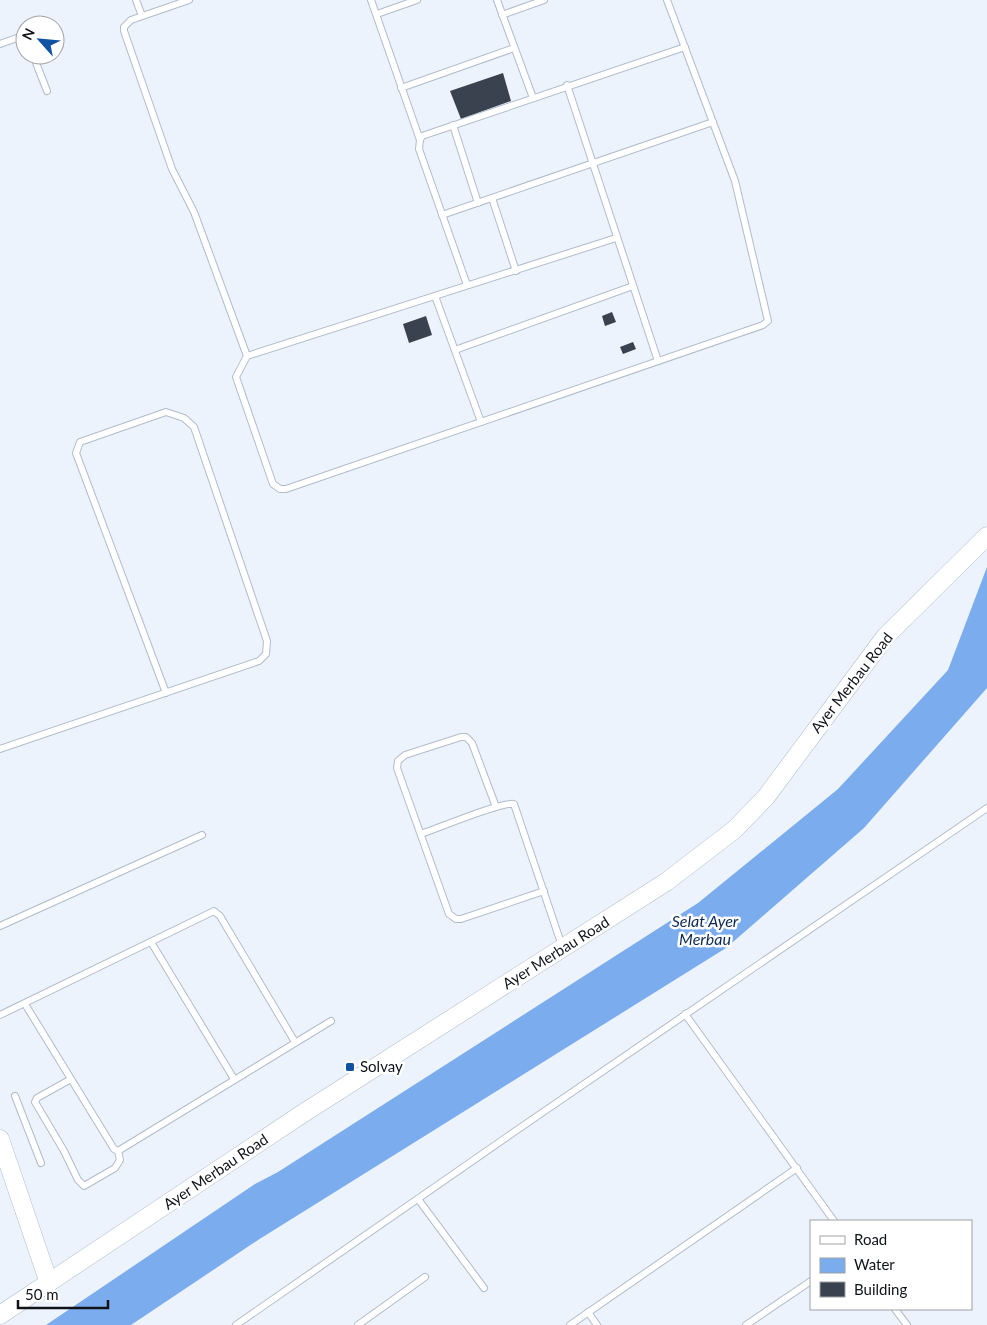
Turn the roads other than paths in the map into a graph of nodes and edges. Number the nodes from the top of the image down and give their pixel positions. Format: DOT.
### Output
graph roads {
  1 [pos="136,0"];
  2 [pos="189,0"];
  3 [pos="372,0"];
  4 [pos="417,0"];
  5 [pos="497,0"];
  6 [pos="544,0"];
  7 [pos="667,0"];
  8 [pos="377,14"];
  9 [pos="502,15"];
  10 [pos="142,16"];
  11 [pos="15,39"];
  12 [pos="0,44"];
  13 [pos="685,47"];
  14 [pos="514,48"];
  15 [pos="37,65"];
  16 [pos="567,85"];
  17 [pos="401,88"];
  18 [pos="46,91"];
  19 [pos="532,98"];
  20 [pos="713,122"];
  21 [pos="453,125"];
  22 [pos="420,140"];
  23 [pos="592,164"];
  24 [pos="492,198"];
  25 [pos="478,203"];
  26 [pos="442,215"];
  27 [pos="616,238"];
  28 [pos="516,271"];
  29 [pos="467,286"];
  30 [pos="633,286"];
  31 [pos="435,296"];
  32 [pos="456,350"];
  33 [pos="248,356"];
  34 [pos="658,361"];
  35 [pos="481,422"];
  36 [pos="987,536"];
  37 [pos="166,693"];
  38 [pos="0,749"];
  39 [pos="496,807"];
  40 [pos="987,808"];
  41 [pos="421,834"];
  42 [pos="202,835"];
  43 [pos="544,891"];
  44 [pos="0,926"];
  45 [pos="150,942"];
  46 [pos="563,948"];
  47 [pos="25,1004"];
  48 [pos="685,1014"];
  49 [pos="0,1015"];
  50 [pos="331,1021"];
  51 [pos="295,1042"];
  52 [pos="71,1079"];
  53 [pos="234,1079"];
  54 [pos="16,1096"];
  55 [pos="0,1139"];
  56 [pos="118,1151"];
  57 [pos="41,1163"];
  58 [pos="797,1168"];
  59 [pos="418,1199"];
  60 [pos="833,1220"];
  61 [pos="424,1277"];
  62 [pos="810,1282"];
  63 [pos="49,1283"];
  64 [pos="484,1288"];
  65 [pos="896,1310"];
  66 [pos="588,1312"];
  67 [pos="0,1315"];
  68 [pos="236,1325"];
  69 [pos="358,1325"];
  70 [pos="570,1325"];
  71 [pos="597,1325"];
  72 [pos="746,1325"];
  73 [pos="907,1325"];
  1 -- 10 [label="lane"];
  2 -- 10 [label="lane"];
  3 -- 8 [label="lane"];
  4 -- 8 [label="lane"];
  5 -- 9 [label="lane"];
  6 -- 9 [label="lane"];
  7 -- 13 [label="lane"];
  8 -- 17 [label="lane"];
  9 -- 14 [label="lane"];
  10 -- 33 [label="lane"];
  11 -- 12 [label="lane"];
  13 -- 16 [label="lane"];
  13 -- 20 [label="lane"];
  14 -- 17 [label="lane"];
  14 -- 19 [label="lane"];
  15 -- 18 [label="lane"];
  16 -- 19 [label="lane"];
  16 -- 23 [label="lane"];
  17 -- 22 [label="lane"];
  19 -- 21 [label="lane"];
  20 -- 23 [label="lane"];
  20 -- 34 [label="lane"];
  21 -- 22 [label="lane"];
  21 -- 25 [label="lane"];
  22 -- 26 [label="lane"];
  23 -- 24 [label="lane"];
  23 -- 27 [label="lane"];
  24 -- 25 [label="lane"];
  24 -- 28 [label="lane"];
  25 -- 26 [label="lane"];
  26 -- 29 [label="lane"];
  27 -- 28 [label="lane"];
  27 -- 30 [label="lane"];
  28 -- 29 [label="lane"];
  29 -- 31 [label="lane"];
  30 -- 32 [label="lane"];
  30 -- 34 [label="lane"];
  31 -- 32 [label="lane"];
  31 -- 33 [label="lane"];
  32 -- 35 [label="lane"];
  33 -- 35 [label="lane"];
  34 -- 35 [label="lane"];
  36 -- 46 [label="street, Ayer Merbau Road"];
  37 -- 37 [label="lane"];
  37 -- 38 [label="lane"];
  39 -- 41 [label="lane"];
  39 -- 41 [label="lane"];
  39 -- 43 [label="lane"];
  40 -- 48 [label="lane"];
  41 -- 43 [label="lane"];
  42 -- 44 [label="lane"];
  43 -- 46 [label="lane"];
  45 -- 47 [label="lane"];
  45 -- 51 [label="lane"];
  45 -- 53 [label="lane"];
  46 -- 63 [label="street, Ayer Merbau Road"];
  47 -- 49 [label="lane"];
  47 -- 52 [label="lane"];
  48 -- 58 [label="lane"];
  48 -- 59 [label="lane"];
  50 -- 51 [label="lane"];
  51 -- 53 [label="lane"];
  52 -- 56 [label="lane"];
  52 -- 56 [label="lane"];
  53 -- 56 [label="lane"];
  54 -- 57 [label="lane"];
  55 -- 63 [label="street"];
  58 -- 60 [label="lane"];
  58 -- 66 [label="lane"];
  59 -- 64 [label="lane"];
  59 -- 68 [label="lane"];
  61 -- 69 [label="lane"];
  62 -- 72 [label="lane"];
  63 -- 67 [label="street, Ayer Merbau Road"];
  65 -- 73 [label="lane"];
  66 -- 70 [label="lane"];
  66 -- 71 [label="lane"];
}
